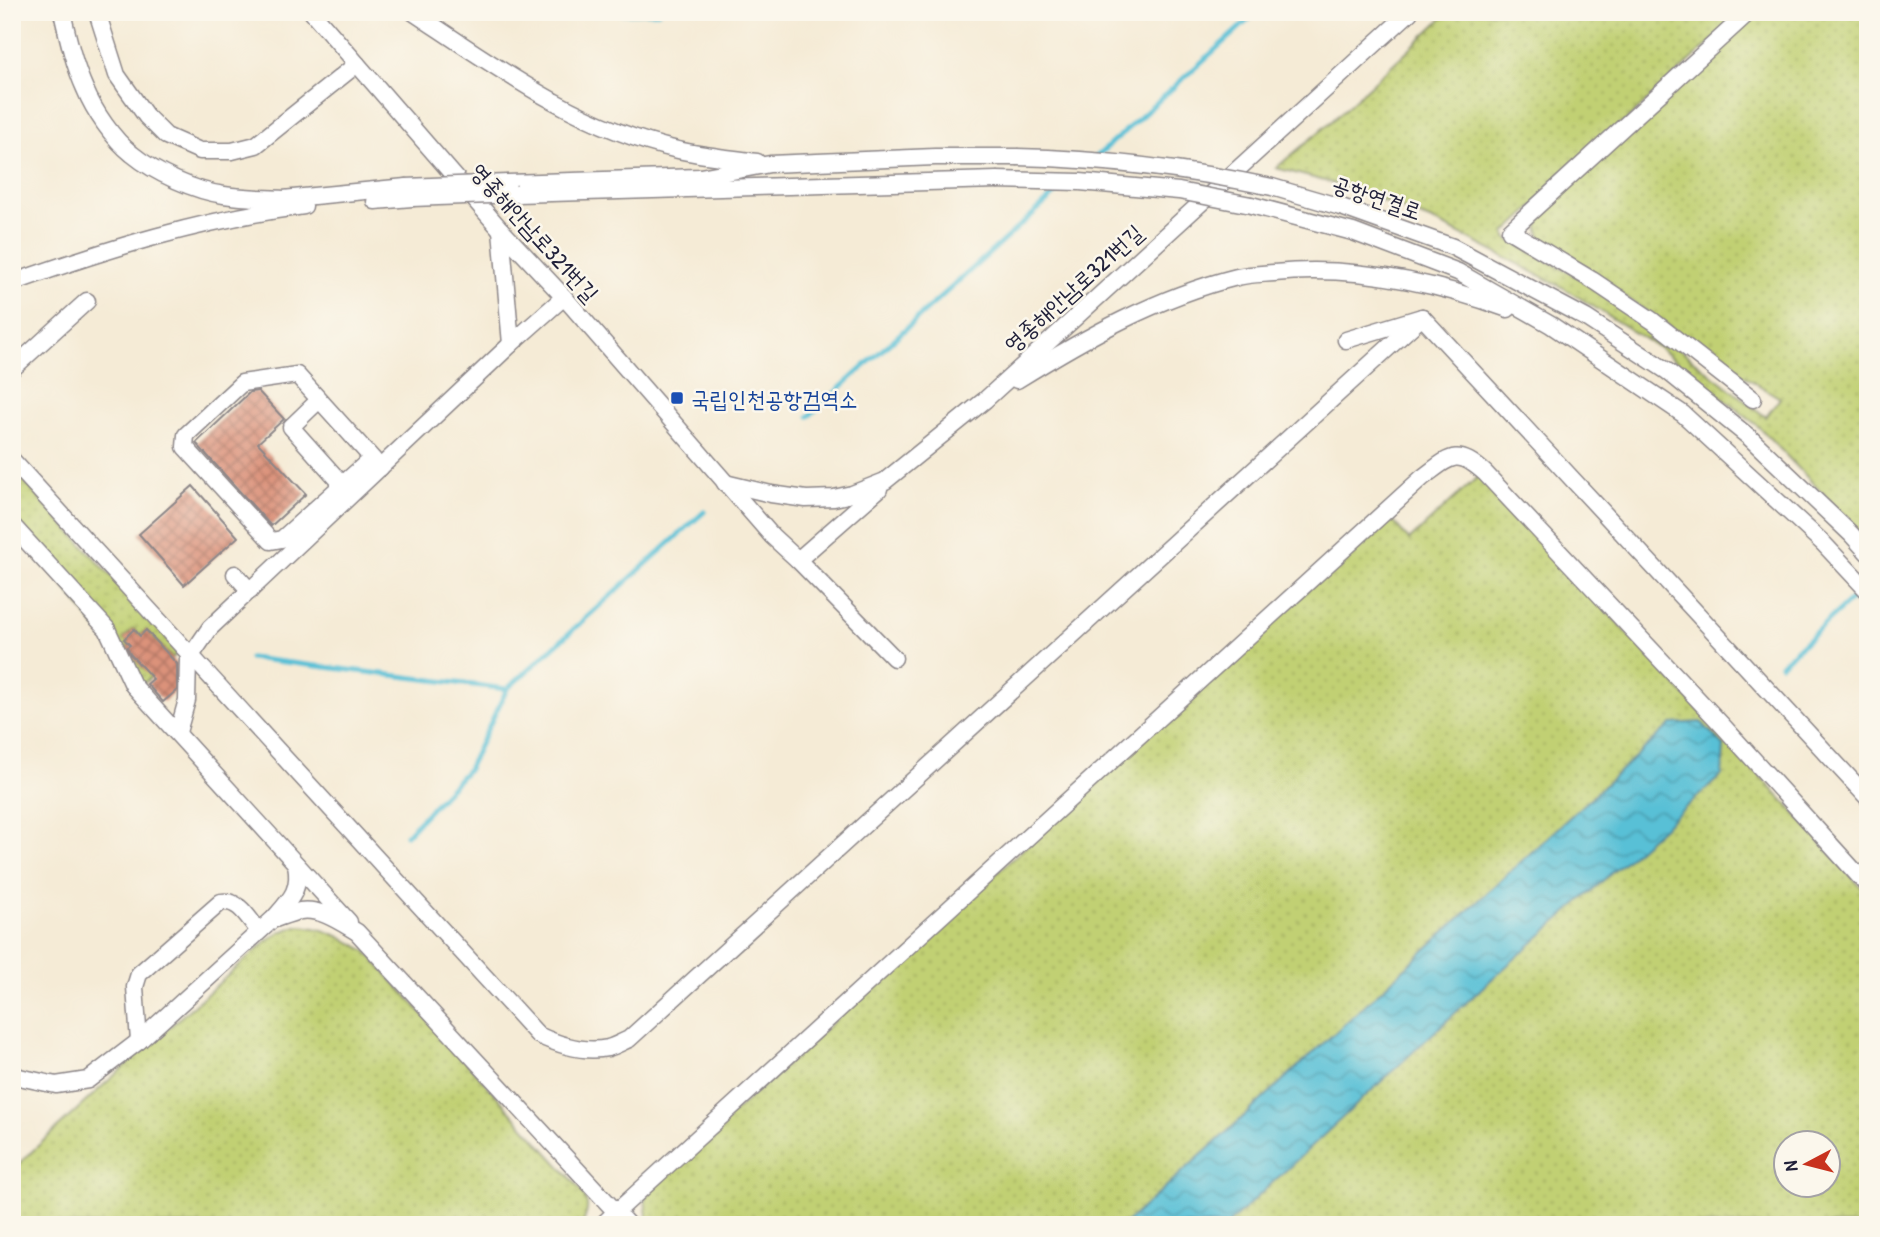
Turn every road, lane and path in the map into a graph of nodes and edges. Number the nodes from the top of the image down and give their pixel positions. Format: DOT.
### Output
graph roads {
  1 [pos="61,12"];
  2 [pos="97,12"];
  3 [pos="312,12"];
  4 [pos="413,12"];
  5 [pos="1410,12"];
  6 [pos="1749,12"];
  7 [pos="357,64"];
  8 [pos="770,164"];
  9 [pos="513,188"];
  10 [pos="409,192"];
  11 [pos="501,230"];
  12 [pos="12,284"];
  13 [pos="564,297"];
  14 [pos="87,301"];
  15 [pos="1422,317"];
  16 [pos="1551,325"];
  17 [pos="1346,340"];
  18 [pos="511,344"];
  19 [pos="12,369"];
  20 [pos="1753,399"];
  21 [pos="319,400"];
  22 [pos="985,400"];
  23 [pos="12,460"];
  24 [pos="376,463"];
  25 [pos="902,469"];
  26 [pos="724,483"];
  27 [pos="347,490"];
  28 [pos="12,525"];
  29 [pos="1868,553"];
  30 [pos="798,560"];
  31 [pos="235,574"];
  32 [pos="250,591"];
  33 [pos="1868,591"];
  34 [pos="191,656"];
  35 [pos="894,658"];
  36 [pos="177,732"];
  37 [pos="1868,797"];
  38 [pos="296,864"];
  39 [pos="1868,886"];
  40 [pos="272,920"];
  41 [pos="259,931"];
  42 [pos="357,932"];
  43 [pos="139,1041"];
  44 [pos="12,1072"];
  45 [pos="616,1212"];
  46 [pos="602,1225"];
  47 [pos="628,1225"];
  1 -- 10 [label="street"];
  2 -- 7 [label="street"];
  3 -- 7 [label="street, 영종해안남로321번길"];
  4 -- 8 [label="street"];
  5 -- 22 [label="street, 영종해안남로321번길"];
  6 -- 20 [label="street"];
  7 -- 11 [label="street, 영종해안남로321번길"];
  8 -- 9 [label="street"];
  8 -- 29 [label="street, 공항연결로, bridge"];
  9 -- 10 [label="street, bridge"];
  9 -- 16 [label="street, 공항연결로, bridge"];
  10 -- 12 [label="street"];
  11 -- 13 [label="street, 영종해안남로321번길"];
  11 -- 18 [label="street"];
  13 -- 18 [label="street"];
  13 -- 26 [label="street, 영종해안남로321번길"];
  14 -- 19 [label="street"];
  15 -- 17 [label="street"];
  15 -- 34 [label="street"];
  15 -- 37 [label="street"];
  16 -- 22 [label="street"];
  16 -- 33 [label="street, 공항연결로"];
  18 -- 24 [label="street"];
  21 -- 24 [label="street"];
  21 -- 27 [label="street"];
  21 -- 27 [label="street"];
  22 -- 25 [label="street, 영종해안남로321번길"];
  23 -- 34 [label="street"];
  24 -- 27 [label="street"];
  25 -- 26 [label="street, 영종해안남로321번길"];
  25 -- 30 [label="street"];
  26 -- 30 [label="street, 영종해안남로321번길"];
  27 -- 32 [label="street"];
  28 -- 36 [label="street"];
  30 -- 35 [label="street, 영종해안남로321번길"];
  31 -- 32 [label="street"];
  32 -- 34 [label="street"];
  34 -- 36 [label="street"];
  36 -- 38 [label="street"];
  38 -- 40 [label="street"];
  38 -- 42 [label="street"];
  39 -- 45 [label="street"];
  40 -- 41 [label="street"];
  40 -- 42 [label="street"];
  41 -- 43 [label="street"];
  41 -- 43 [label="street"];
  42 -- 45 [label="street"];
  43 -- 44 [label="street"];
  45 -- 46 [label="street"];
  45 -- 47 [label="street"];
}
